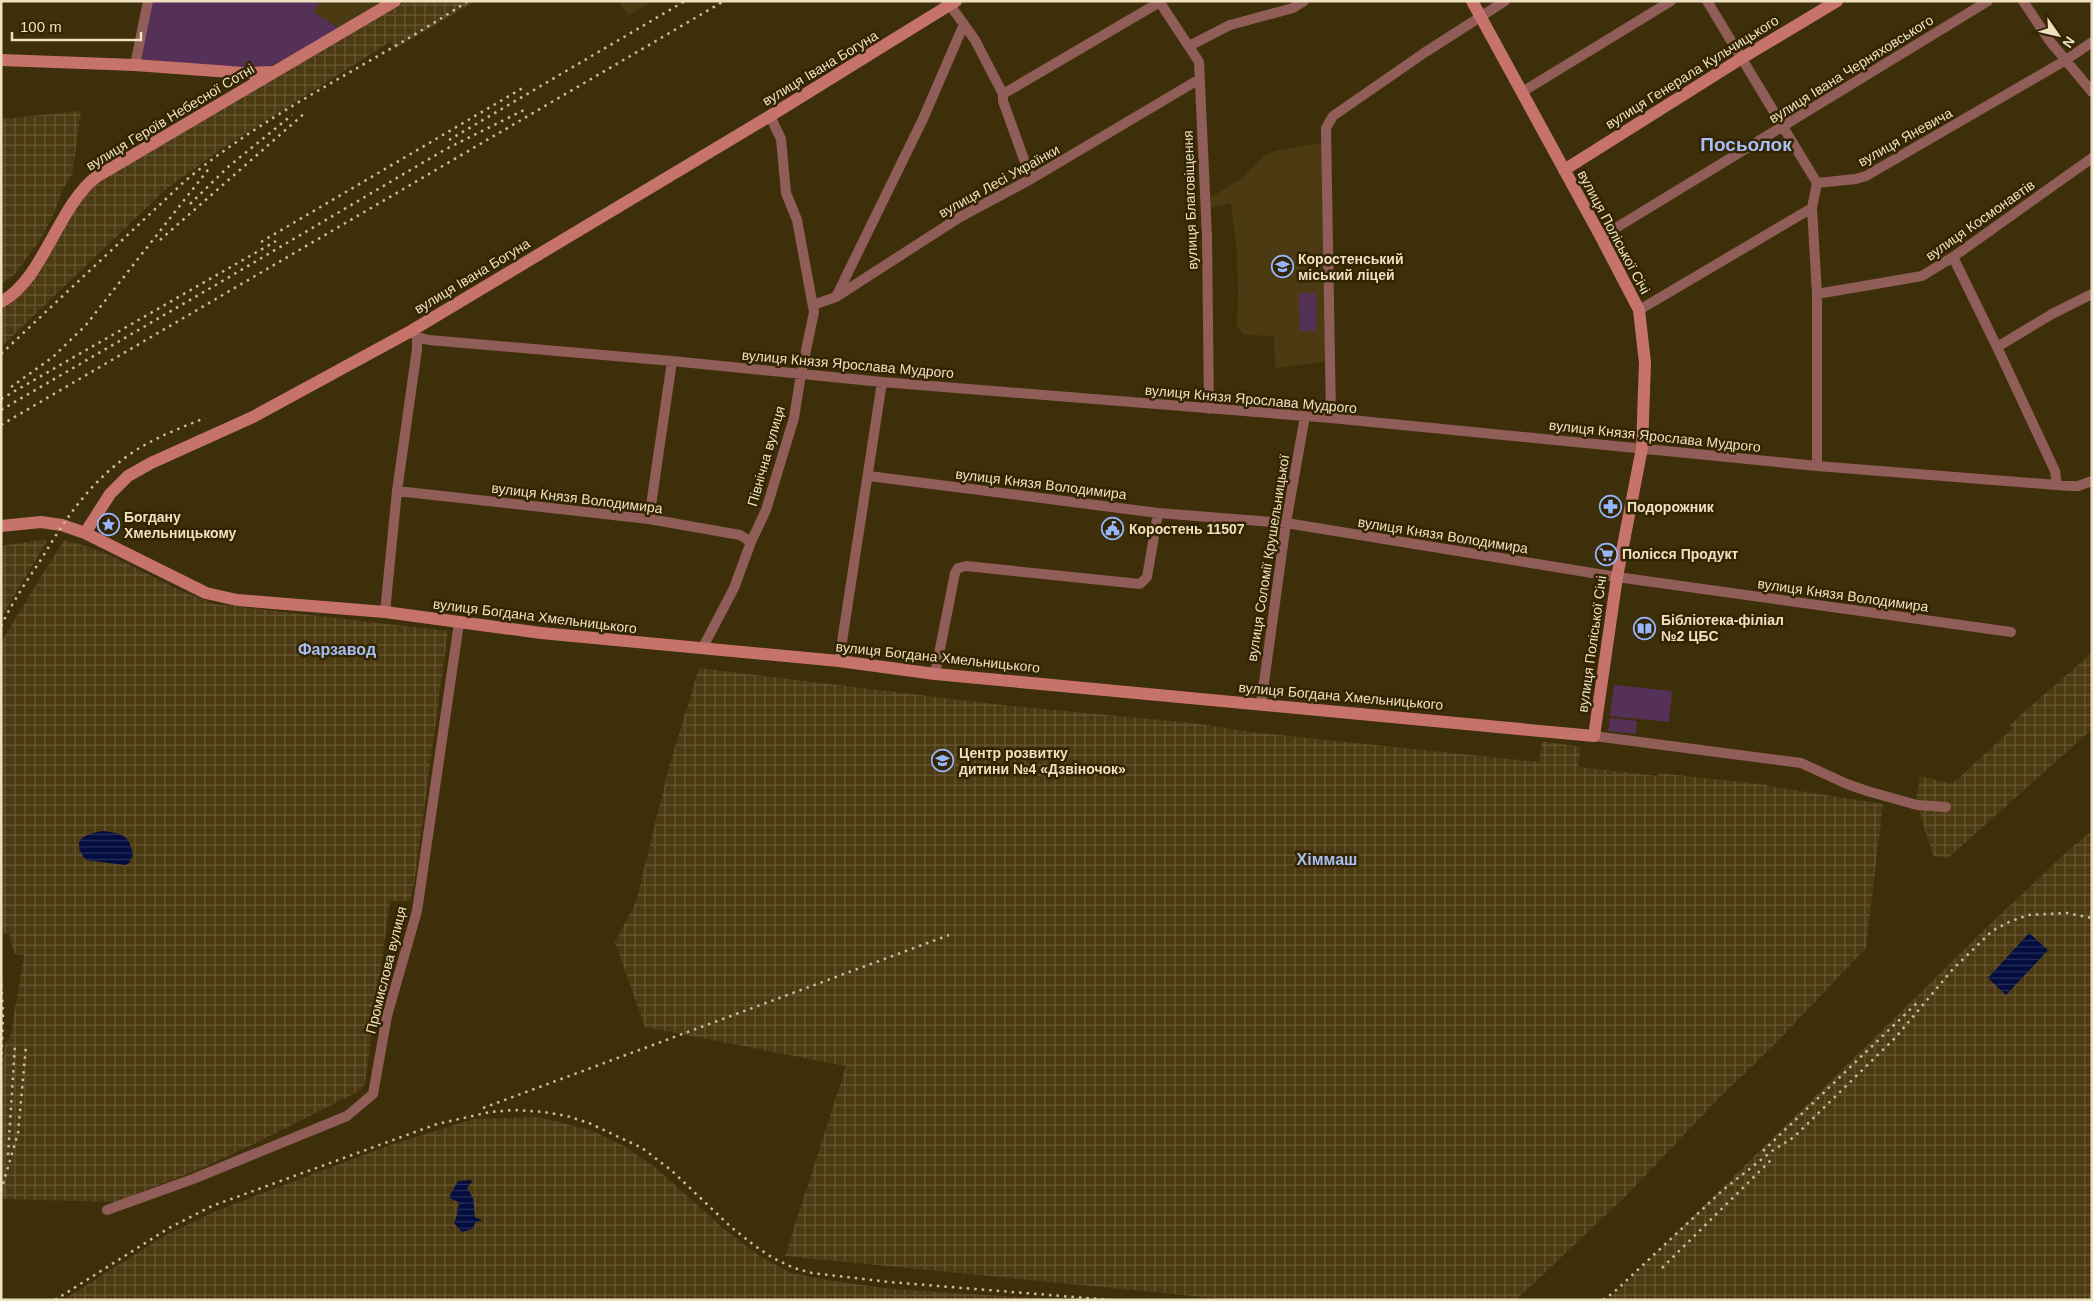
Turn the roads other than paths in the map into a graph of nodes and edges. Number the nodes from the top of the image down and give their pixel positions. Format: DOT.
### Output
graph roads {
  1 [pos="148,1"];
  2 [pos="395,1"];
  3 [pos="1304,1"];
  4 [pos="1472,1"];
  5 [pos="1505,1"];
  6 [pos="1671,1"];
  7 [pos="1707,1"];
  8 [pos="1837,1"];
  9 [pos="1988,1"];
  10 [pos="2023,1"];
  11 [pos="1160,2"];
  12 [pos="953,3"];
  13 [pos="1480,16"];
  14 [pos="964,24"];
  15 [pos="2092,42"];
  16 [pos="1189,46"];
  17 [pos="1742,58"];
  18 [pos="1,60"];
  19 [pos="2066,60"];
  20 [pos="135,65"];
  21 [pos="277,70"];
  22 [pos="1198,80"];
  23 [pos="1522,92"];
  24 [pos="2092,92"];
  25 [pos="1003,94"];
  26 [pos="770,116"];
  27 [pos="1784,127"];
  28 [pos="2092,158"];
  29 [pos="1564,170"];
  30 [pos="1031,179"];
  31 [pos="1817,183"];
  32 [pos="1812,208"];
  33 [pos="1601,237"];
  34 [pos="1953,257"];
  35 [pos="1817,294"];
  36 [pos="2092,294"];
  37 [pos="836,297"];
  38 [pos="1,302"];
  39 [pos="812,305"];
  40 [pos="1639,310"];
  41 [pos="414,334"];
  42 [pos="1997,347"];
  43 [pos="672,361"];
  44 [pos="801,374"];
  45 [pos="882,382"];
  46 [pos="1209,409"];
  47 [pos="1305,416"];
  48 [pos="1331,418"];
  49 [pos="1642,448"];
  50 [pos="1817,466"];
  51 [pos="869,476"];
  52 [pos="2092,481"];
  53 [pos="2057,485"];
  54 [pos="397,491"];
  55 [pos="1158,513"];
  56 [pos="649,519"];
  57 [pos="1286,523"];
  58 [pos="1,526"];
  59 [pos="85,533"];
  60 [pos="751,542"];
  61 [pos="1617,577"];
  62 [pos="385,612"];
  63 [pos="459,623"];
  64 [pos="2011,632"];
  65 [pos="702,649"];
  66 [pos="840,662"];
  67 [pos="935,674"];
  68 [pos="1261,704"];
  69 [pos="1594,736"];
  70 [pos="1946,807"];
  71 [pos="107,1210"];
  1 -- 20 [label="street"];
  2 -- 21 [label="street, вулиця Героїв Небесної Сотні"];
  3 -- 16 [label="street"];
  4 -- 13 [label="street, вулиця Поліської Січі"];
  5 -- 13 [label="street"];
  6 -- 23 [label="street"];
  7 -- 17 [label="street"];
  8 -- 17 [label="street, вулиця Генерала Кульчицького"];
  9 -- 27 [label="street, вулиця Івана Черняховського"];
  10 -- 19 [label="street"];
  11 -- 16 [label="street, вулиця Благовіщення"];
  11 -- 25 [label="street"];
  12 -- 14 [label="street"];
  12 -- 26 [label="street, вулиця Івана Богуна"];
  13 -- 23 [label="street, вулиця Поліської Січі"];
  13 -- 48 [label="street"];
  14 -- 25 [label="street"];
  14 -- 37 [label="street"];
  15 -- 19 [label="street, вулиця Яневича"];
  16 -- 22 [label="street, вулиця Благовіщення"];
  17 -- 27 [label="street"];
  17 -- 29 [label="street, вулиця Генерала Кульчицького"];
  18 -- 20 [label="street"];
  19 -- 24 [label="street"];
  19 -- 31 [label="street, вулиця Яневича"];
  20 -- 21 [label="street"];
  21 -- 38 [label="street, вулиця Героїв Небесної Сотні"];
  22 -- 30 [label="street, вулиця Лесі Українки"];
  22 -- 46 [label="street, вулиця Благовіщення"];
  23 -- 29 [label="street, вулиця Поліської Січі"];
  25 -- 30 [label="street"];
  26 -- 39 [label="street, Північна вулиця"];
  26 -- 41 [label="street, вулиця Івана Богуна"];
  27 -- 31 [label="street"];
  27 -- 33 [label="street, вулиця Івана Черняховського"];
  28 -- 34 [label="street, вулиця Космонавтів"];
  29 -- 33 [label="street, вулиця Поліської Січі"];
  30 -- 37 [label="street, вулиця Лесі Українки"];
  31 -- 32 [label="street"];
  32 -- 35 [label="street"];
  32 -- 40 [label="street"];
  33 -- 40 [label="street, вулиця Поліської Січі"];
  34 -- 35 [label="street, вулиця Космонавтів"];
  34 -- 42 [label="street"];
  35 -- 50 [label="street"];
  36 -- 42 [label="street"];
  37 -- 39 [label="street, вулиця Лесі Українки"];
  39 -- 44 [label="street, Північна вулиця"];
  40 -- 49 [label="street, вулиця Поліської Січі"];
  41 -- 43 [label="street, вулиця Князя Ярослава Мудрого"];
  41 -- 54 [label="street"];
  41 -- 59 [label="street, вулиця Івана Богуна"];
  42 -- 53 [label="street"];
  43 -- 44 [label="street, вулиця Князя Ярослава Мудрого"];
  43 -- 56 [label="street"];
  44 -- 45 [label="street, вулиця Князя Ярослава Мудрого"];
  44 -- 60 [label="street, Північна вулиця"];
  45 -- 46 [label="street, вулиця Князя Ярослава Мудрого"];
  45 -- 51 [label="street"];
  46 -- 47 [label="street, вулиця Князя Ярослава Мудрого"];
  47 -- 48 [label="street, вулиця Князя Ярослава Мудрого"];
  47 -- 57 [label="street, вулиця Соломії Крушельницької"];
  48 -- 49 [label="street, вулиця Князя Ярослава Мудрого"];
  49 -- 50 [label="street, вулиця Князя Ярослава Мудрого"];
  49 -- 61 [label="street, вулиця Поліської Січі"];
  50 -- 53 [label="street, вулиця Князя Ярослава Мудрого"];
  51 -- 55 [label="street, вулиця Князя Володимира"];
  51 -- 66 [label="street"];
  52 -- 53 [label="street, вулиця Князя Ярослава Мудрого"];
  54 -- 56 [label="street, вулиця Князя Володимира"];
  54 -- 62 [label="street"];
  55 -- 57 [label="street, вулиця Князя Володимира"];
  55 -- 67 [label="street"];
  56 -- 60 [label="street, вулиця Князя Володимира"];
  57 -- 61 [label="street, вулиця Князя Володимира"];
  57 -- 68 [label="street, вулиця Соломії Крушельницької"];
  58 -- 59 [label="street"];
  59 -- 62 [label="street, вулиця Богдана Хмельницького"];
  60 -- 65 [label="street, Північна вулиця"];
  61 -- 64 [label="street, вулиця Князя Володимира"];
  61 -- 69 [label="street, вулиця Поліської Січі"];
  62 -- 63 [label="street, вулиця Богдана Хмельницького"];
  63 -- 65 [label="street, вулиця Богдана Хмельницького"];
  63 -- 71 [label="street, Промислова вулиця"];
  65 -- 66 [label="street, вулиця Богдана Хмельницького"];
  66 -- 67 [label="street, вулиця Богдана Хмельницького"];
  67 -- 68 [label="street, вулиця Богдана Хмельницького"];
  68 -- 69 [label="street, вулиця Богдана Хмельницького"];
  69 -- 70 [label="street, вулиця Богдана Хмельницького"];
}
